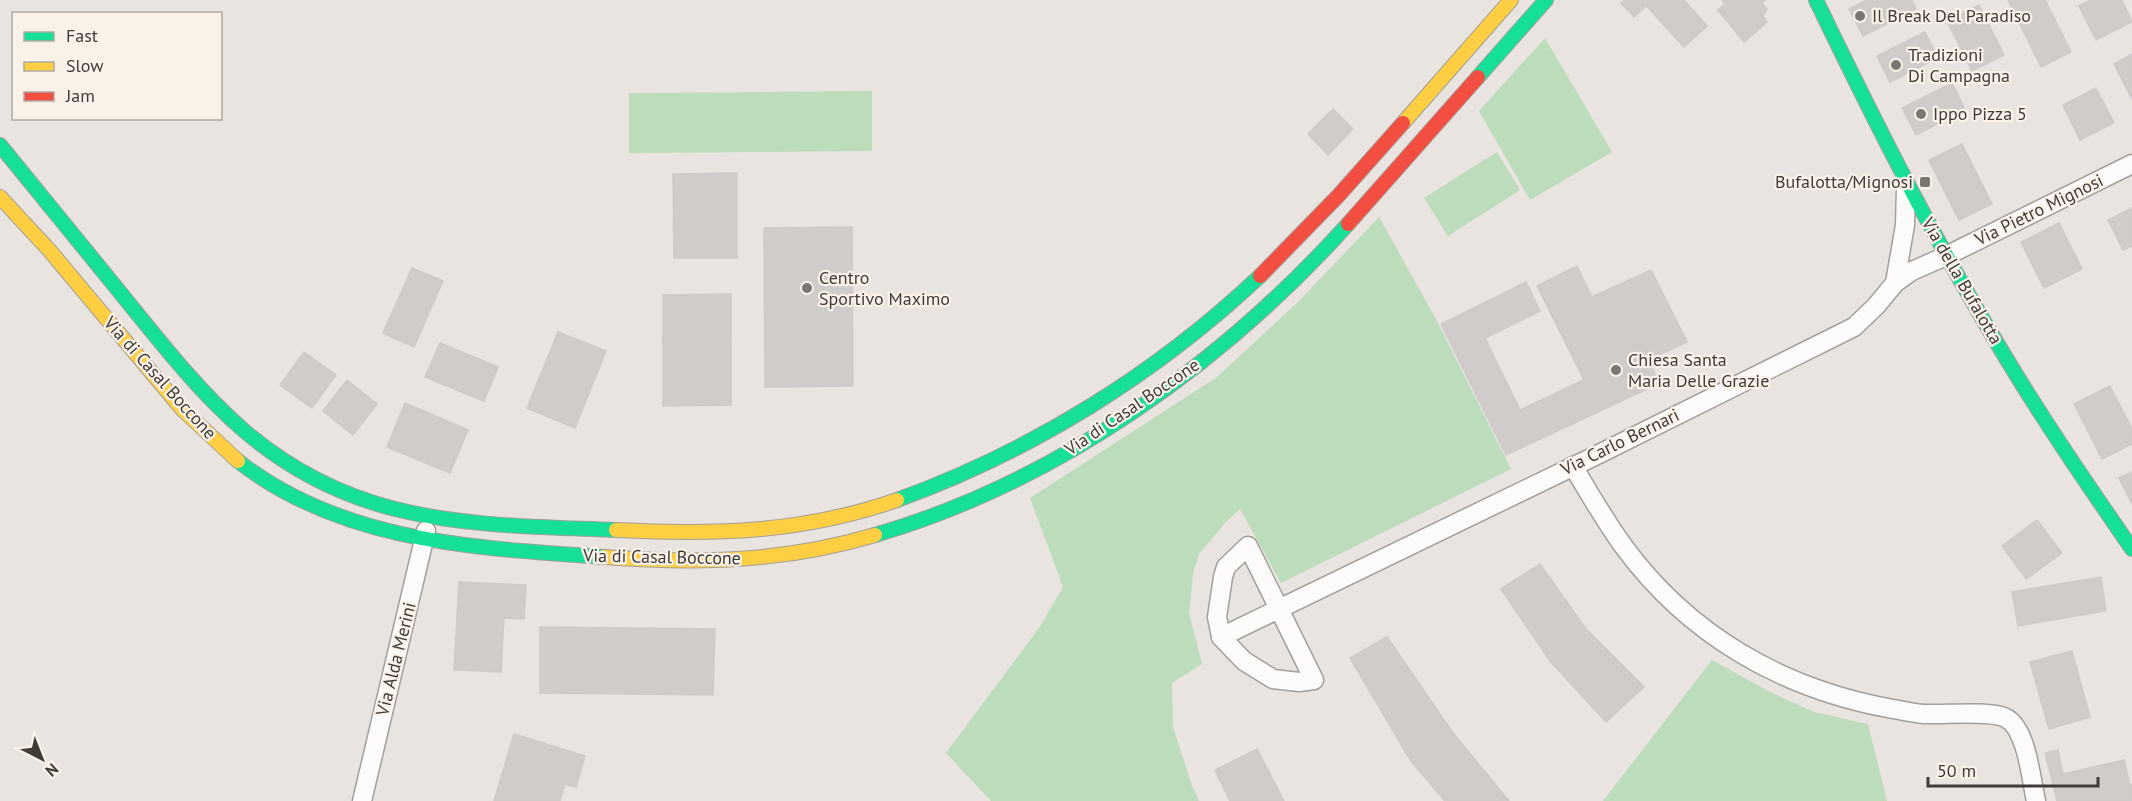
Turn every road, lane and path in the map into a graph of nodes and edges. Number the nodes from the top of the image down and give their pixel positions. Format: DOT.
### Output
graph roads {
  1 [pos="1510,0"];
  2 [pos="1546,0"];
  3 [pos="1816,0"];
  4 [pos="0,145"];
  5 [pos="2132,164"];
  6 [pos="1906,182"];
  7 [pos="0,197"];
  8 [pos="1946,256"];
  9 [pos="1895,283"];
  10 [pos="1573,466"];
  11 [pos="429,517"];
  12 [pos="424,542"];
  13 [pos="2132,549"];
  14 [pos="1279,608"];
  15 [pos="1221,637"];
  16 [pos="362,801"];
  17 [pos="2036,801"];
  1 -- 11 [label="street, Via di Casal Boccone"];
  2 -- 12 [label="street, Via di Casal Boccone"];
  3 -- 6 [label="street, Via della Bufalotta"];
  4 -- 11 [label="street, Via di Casal Boccone"];
  5 -- 8 [label="street, Via Pietro Mignosi"];
  6 -- 8 [label="street, Via della Bufalotta"];
  6 -- 9 [label="street"];
  7 -- 12 [label="street, Via di Casal Boccone"];
  8 -- 9 [label="street, Via Carlo Bernari"];
  8 -- 13 [label="street, Via della Bufalotta"];
  9 -- 10 [label="street, Via Carlo Bernari"];
  10 -- 14 [label="street, Via Carlo Bernari"];
  10 -- 17 [label="street"];
  11 -- 12 [label="street, Via Alda Merini"];
  12 -- 16 [label="street, Via Alda Merini"];
  14 -- 15 [label="street, Via Carlo Bernari"];
  14 -- 15 [label="street"];
  14 -- 15 [label="street"];
}
